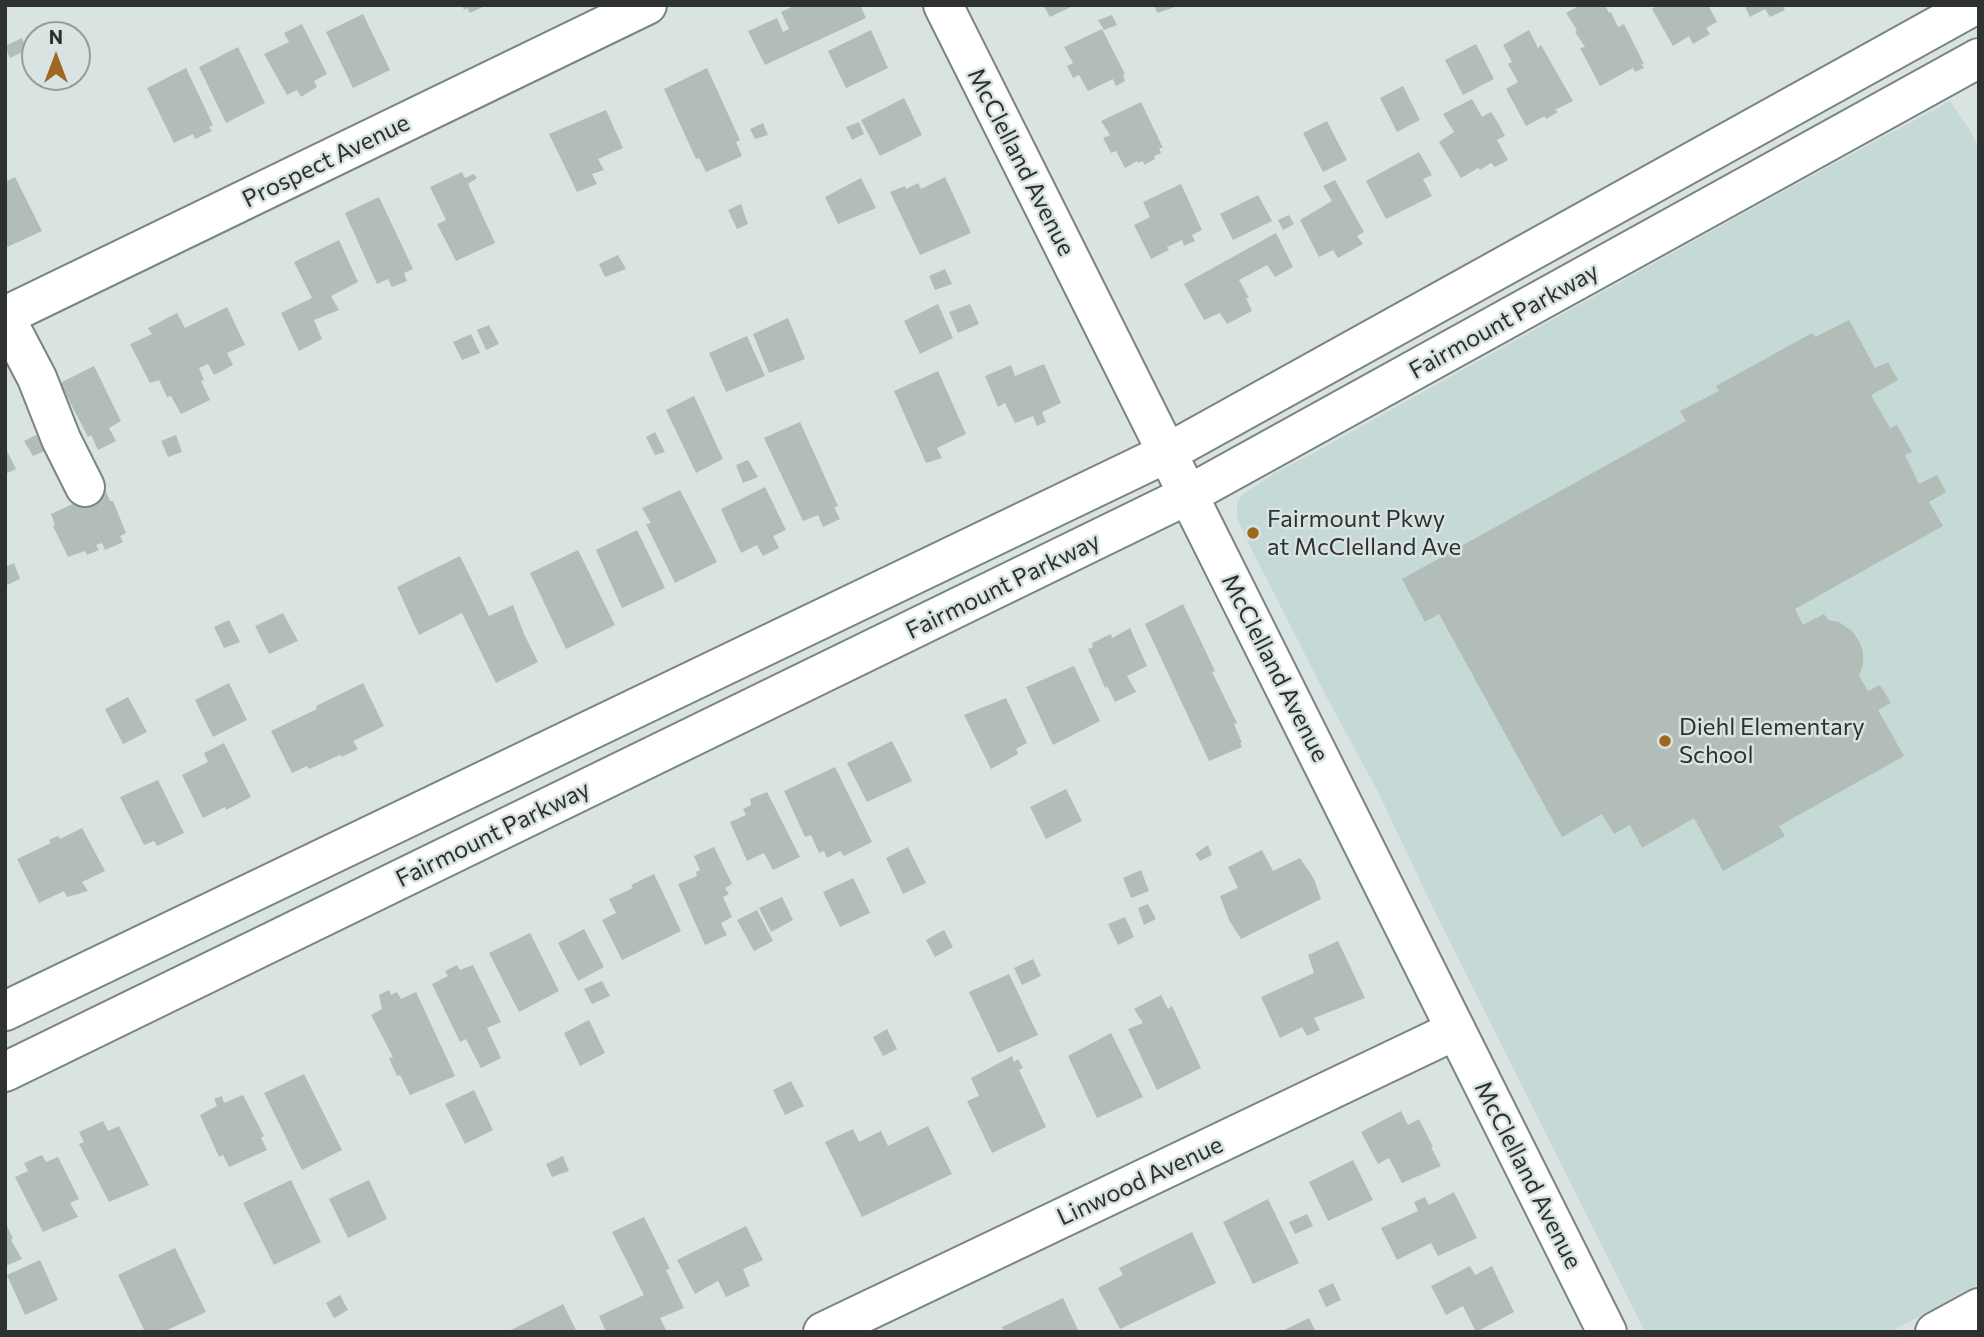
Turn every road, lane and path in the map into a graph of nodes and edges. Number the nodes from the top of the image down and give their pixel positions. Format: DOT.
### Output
graph roads {
  1 [pos="647,5"];
  2 [pos="943,5"];
  3 [pos="1975,5"];
  4 [pos="1979,58"];
  5 [pos="5,316"];
  6 [pos="1167,453"];
  7 [pos="85,487"];
  8 [pos="1188,495"];
  9 [pos="5,1011"];
  10 [pos="1456,1030"];
  11 [pos="5,1072"];
  12 [pos="1979,1308"];
  13 [pos="823,1332"];
  14 [pos="1607,1332"];
  15 [pos="1935,1332"];
  1 -- 5 [label="street, Prospect Avenue"];
  2 -- 6 [label="street, McClelland Avenue"];
  3 -- 6 [label="street, Fairmount Parkway"];
  4 -- 8 [label="street, Fairmount Parkway"];
  5 -- 7 [label="street"];
  6 -- 8 [label="street, McClelland Avenue"];
  6 -- 9 [label="street, Fairmount Parkway"];
  8 -- 10 [label="street, McClelland Avenue"];
  8 -- 11 [label="street, Fairmount Parkway"];
  10 -- 13 [label="street, Linwood Avenue"];
  10 -- 14 [label="street, McClelland Avenue"];
  12 -- 15 [label="street"];
}
